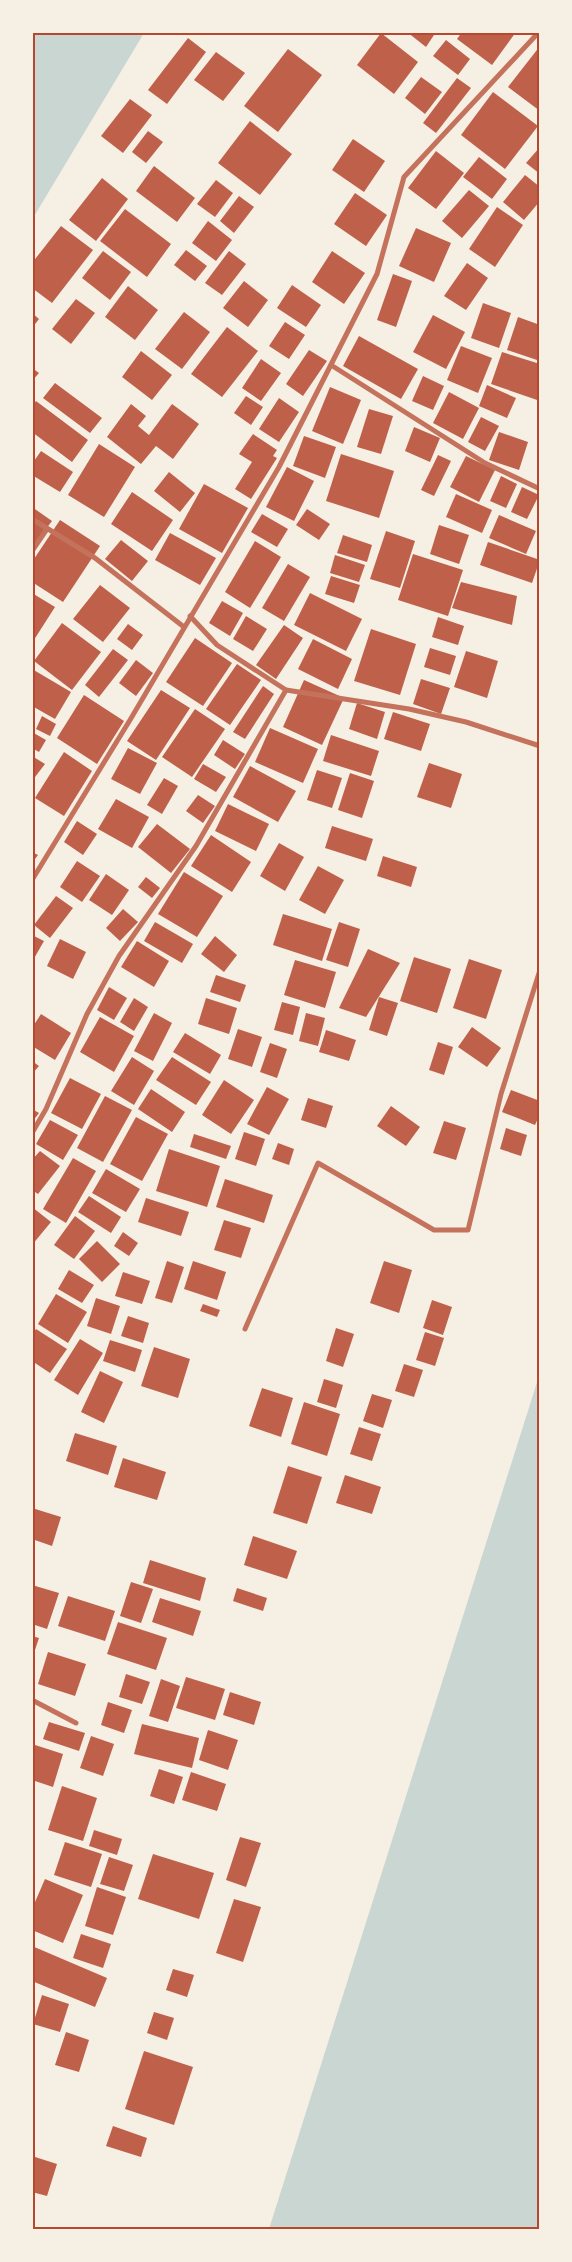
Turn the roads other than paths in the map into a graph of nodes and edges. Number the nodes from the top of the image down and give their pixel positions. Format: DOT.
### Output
graph roads {
  1 [pos="539,32"];
  2 [pos="331,365"];
  3 [pos="540,489"];
  4 [pos="32,519"];
  5 [pos="47,529"];
  6 [pos="32,551"];
  7 [pos="190,616"];
  8 [pos="184,627"];
  9 [pos="286,690"];
  10 [pos="540,746"];
  11 [pos="32,880"];
  12 [pos="540,970"];
  13 [pos="32,1133"];
  14 [pos="245,1328"];
  15 [pos="32,1700"];
  16 [pos="76,1724"];
  1 -- 2 [label="street"];
  2 -- 3 [label="street"];
  2 -- 7 [label="street"];
  4 -- 5 [label="street"];
  5 -- 6 [label="street"];
  5 -- 8 [label="street"];
  7 -- 8 [label="street"];
  7 -- 9 [label="street"];
  8 -- 11 [label="street"];
  9 -- 10 [label="street"];
  9 -- 13 [label="street"];
  12 -- 14 [label="street"];
  15 -- 16 [label="street"];
}
